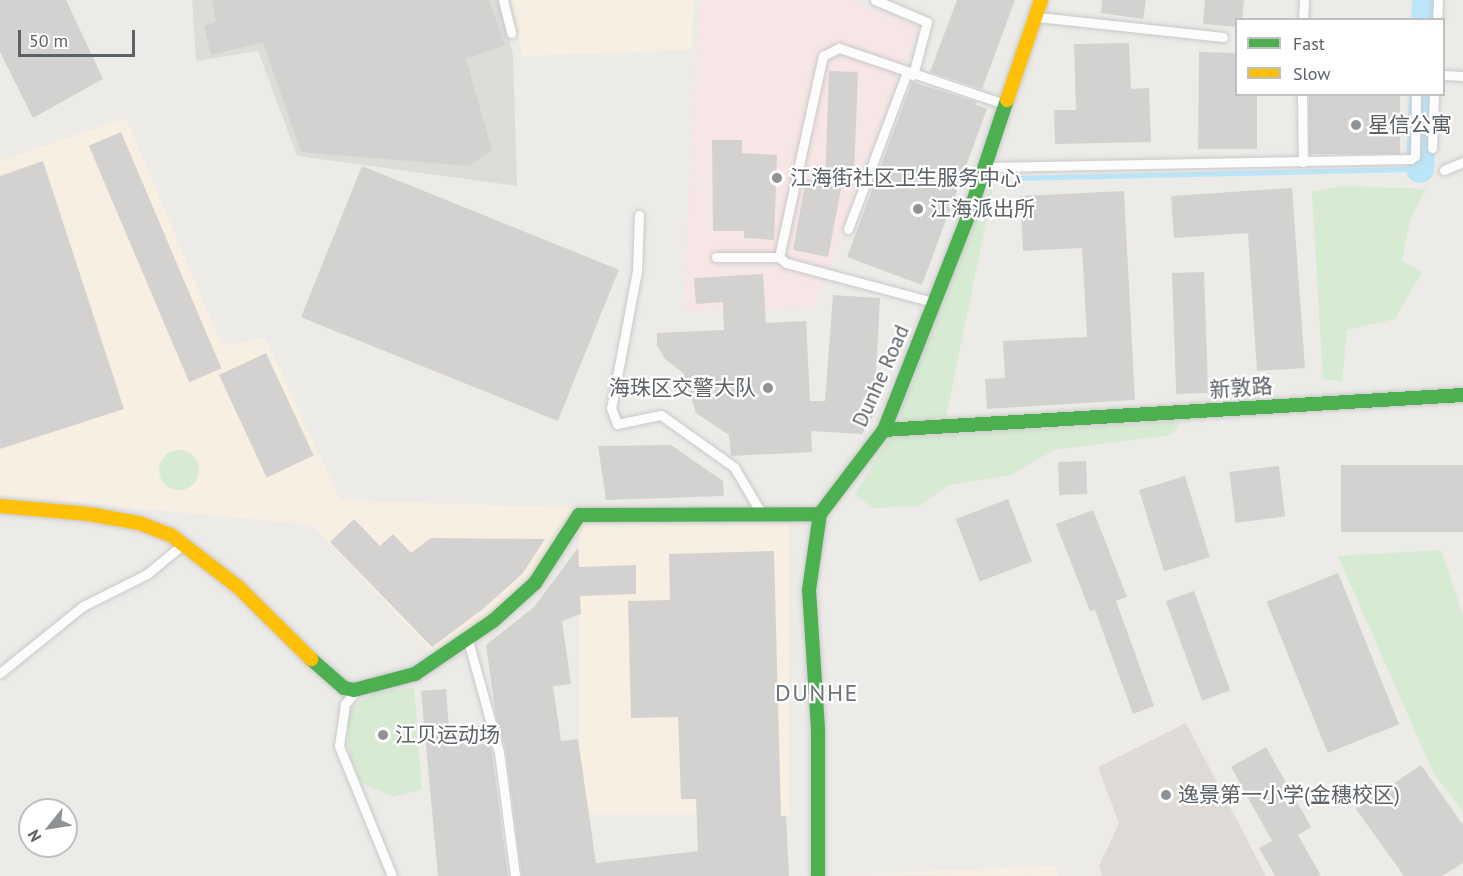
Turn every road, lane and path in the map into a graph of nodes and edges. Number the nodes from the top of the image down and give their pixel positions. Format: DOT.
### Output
graph roads {
  1 [pos="503,0"];
  2 [pos="875,0"];
  3 [pos="1041,0"];
  4 [pos="1304,0"];
  5 [pos="1438,0"];
  6 [pos="1036,16"];
  7 [pos="1303,18"];
  8 [pos="1437,18"];
  9 [pos="511,33"];
  10 [pos="1223,37"];
  11 [pos="910,74"];
  12 [pos="1445,75"];
  13 [pos="1463,76"];
  14 [pos="1302,96"];
  15 [pos="1416,96"];
  16 [pos="1434,96"];
  17 [pos="1006,105"];
  18 [pos="1432,148"];
  19 [pos="1303,162"];
  20 [pos="1463,162"];
  21 [pos="985,167"];
  22 [pos="1444,170"];
  23 [pos="639,215"];
  24 [pos="848,229"];
  25 [pos="716,257"];
  26 [pos="779,257"];
  27 [pos="935,303"];
  28 [pos="1463,395"];
  29 [pos="884,430"];
  30 [pos="0,506"];
  31 [pos="761,513"];
  32 [pos="820,514"];
  33 [pos="184,543"];
  34 [pos="468,640"];
  35 [pos="0,673"];
  36 [pos="358,689"];
  37 [pos="392,876"];
  38 [pos="515,876"];
  39 [pos="818,876"];
  1 -- 9 [label="lane"];
  2 -- 11 [label="lane"];
  3 -- 6 [label="street, Dunhe Road"];
  4 -- 7 [label="lane"];
  5 -- 8 [label="lane"];
  6 -- 10 [label="lane"];
  6 -- 17 [label="street, Dunhe Road"];
  11 -- 17 [label="lane"];
  11 -- 24 [label="lane"];
  11 -- 26 [label="lane"];
  12 -- 13 [label="lane"];
  14 -- 19 [label="lane"];
  15 -- 19 [label="lane"];
  16 -- 18 [label="lane"];
  17 -- 21 [label="street, Dunhe Road"];
  19 -- 21 [label="lane"];
  20 -- 22 [label="lane"];
  21 -- 27 [label="street, Dunhe Road"];
  23 -- 31 [label="lane"];
  25 -- 26 [label="lane"];
  26 -- 27 [label="lane"];
  27 -- 29 [label="street, Dunhe Road"];
  28 -- 29 [label="street, 新敦路"];
  29 -- 32 [label="street, Dunhe Road"];
  30 -- 33 [label="street"];
  31 -- 32 [label="street"];
  31 -- 34 [label="street"];
  32 -- 39 [label="street, Dunhe Road"];
  33 -- 35 [label="lane"];
  33 -- 36 [label="street"];
  34 -- 36 [label="street"];
  34 -- 38 [label="lane"];
  36 -- 37 [label="lane"];
}
